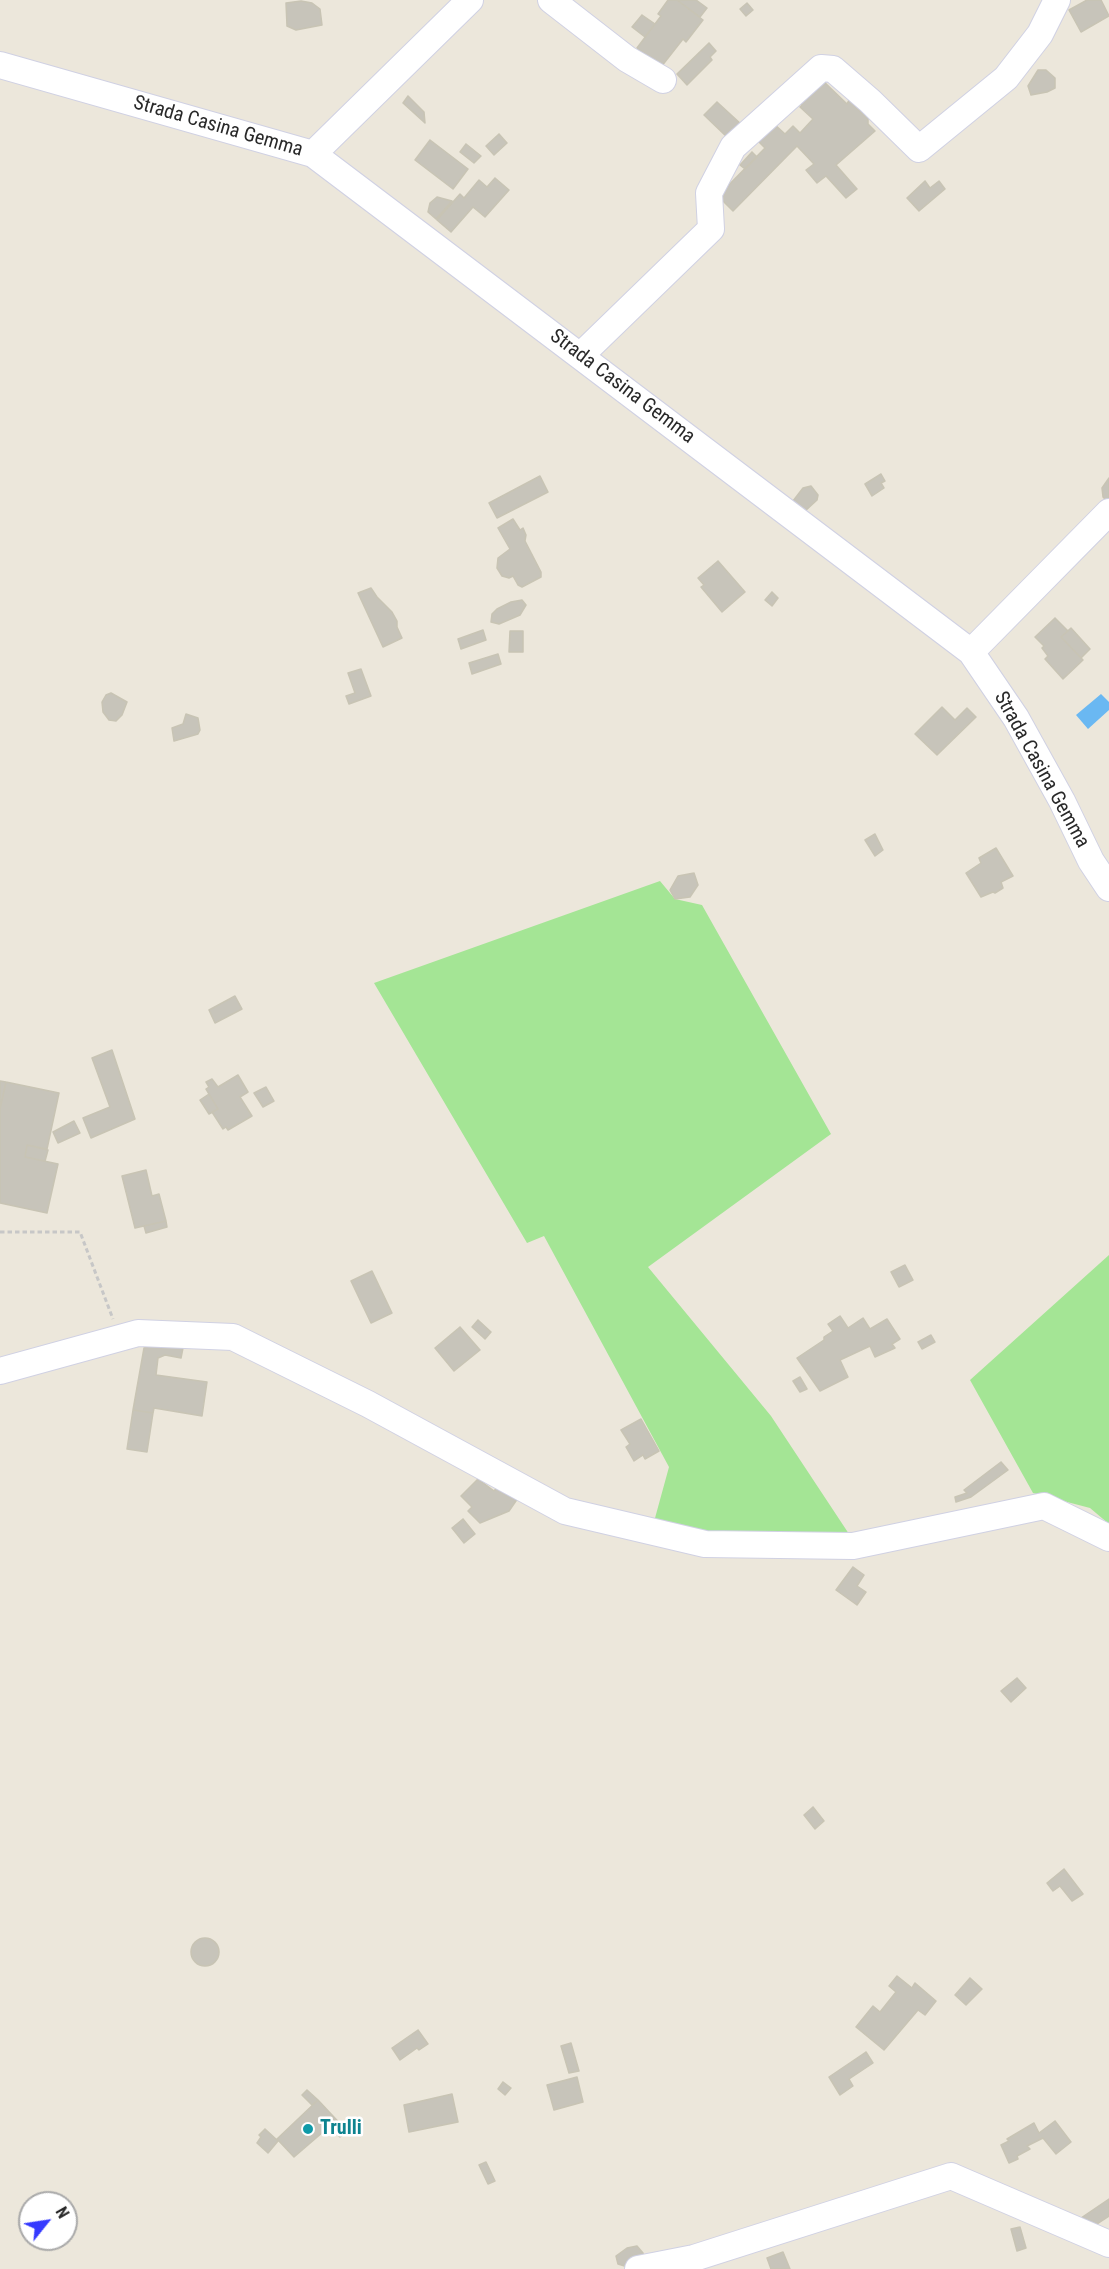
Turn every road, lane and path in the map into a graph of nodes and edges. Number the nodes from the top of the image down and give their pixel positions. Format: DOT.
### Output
graph roads {
  1 [pos="470,0"];
  2 [pos="551,0"];
  3 [pos="1057,0"];
  4 [pos="0,65"];
  5 [pos="663,80"];
  6 [pos="313,154"];
  7 [pos="580,356"];
  8 [pos="1109,513"];
  9 [pos="971,652"];
  10 [pos="1109,888"];
  11 [pos="0,1232"];
  12 [pos="120,1338"];
  13 [pos="0,1371"];
  14 [pos="1109,1538"];
  15 [pos="1109,2244"];
  16 [pos="638,2269"];
  1 -- 6 [label="street"];
  2 -- 5 [label="street"];
  3 -- 7 [label="street"];
  4 -- 6 [label="street, Strada Casina Gemma"];
  6 -- 7 [label="street, Strada Casina Gemma"];
  7 -- 9 [label="street, Strada Casina Gemma"];
  8 -- 9 [label="street"];
  9 -- 10 [label="street, Strada Casina Gemma"];
  11 -- 12 [label="path"];
  12 -- 13 [label="street"];
  12 -- 14 [label="street"];
  15 -- 16 [label="street"];
}
